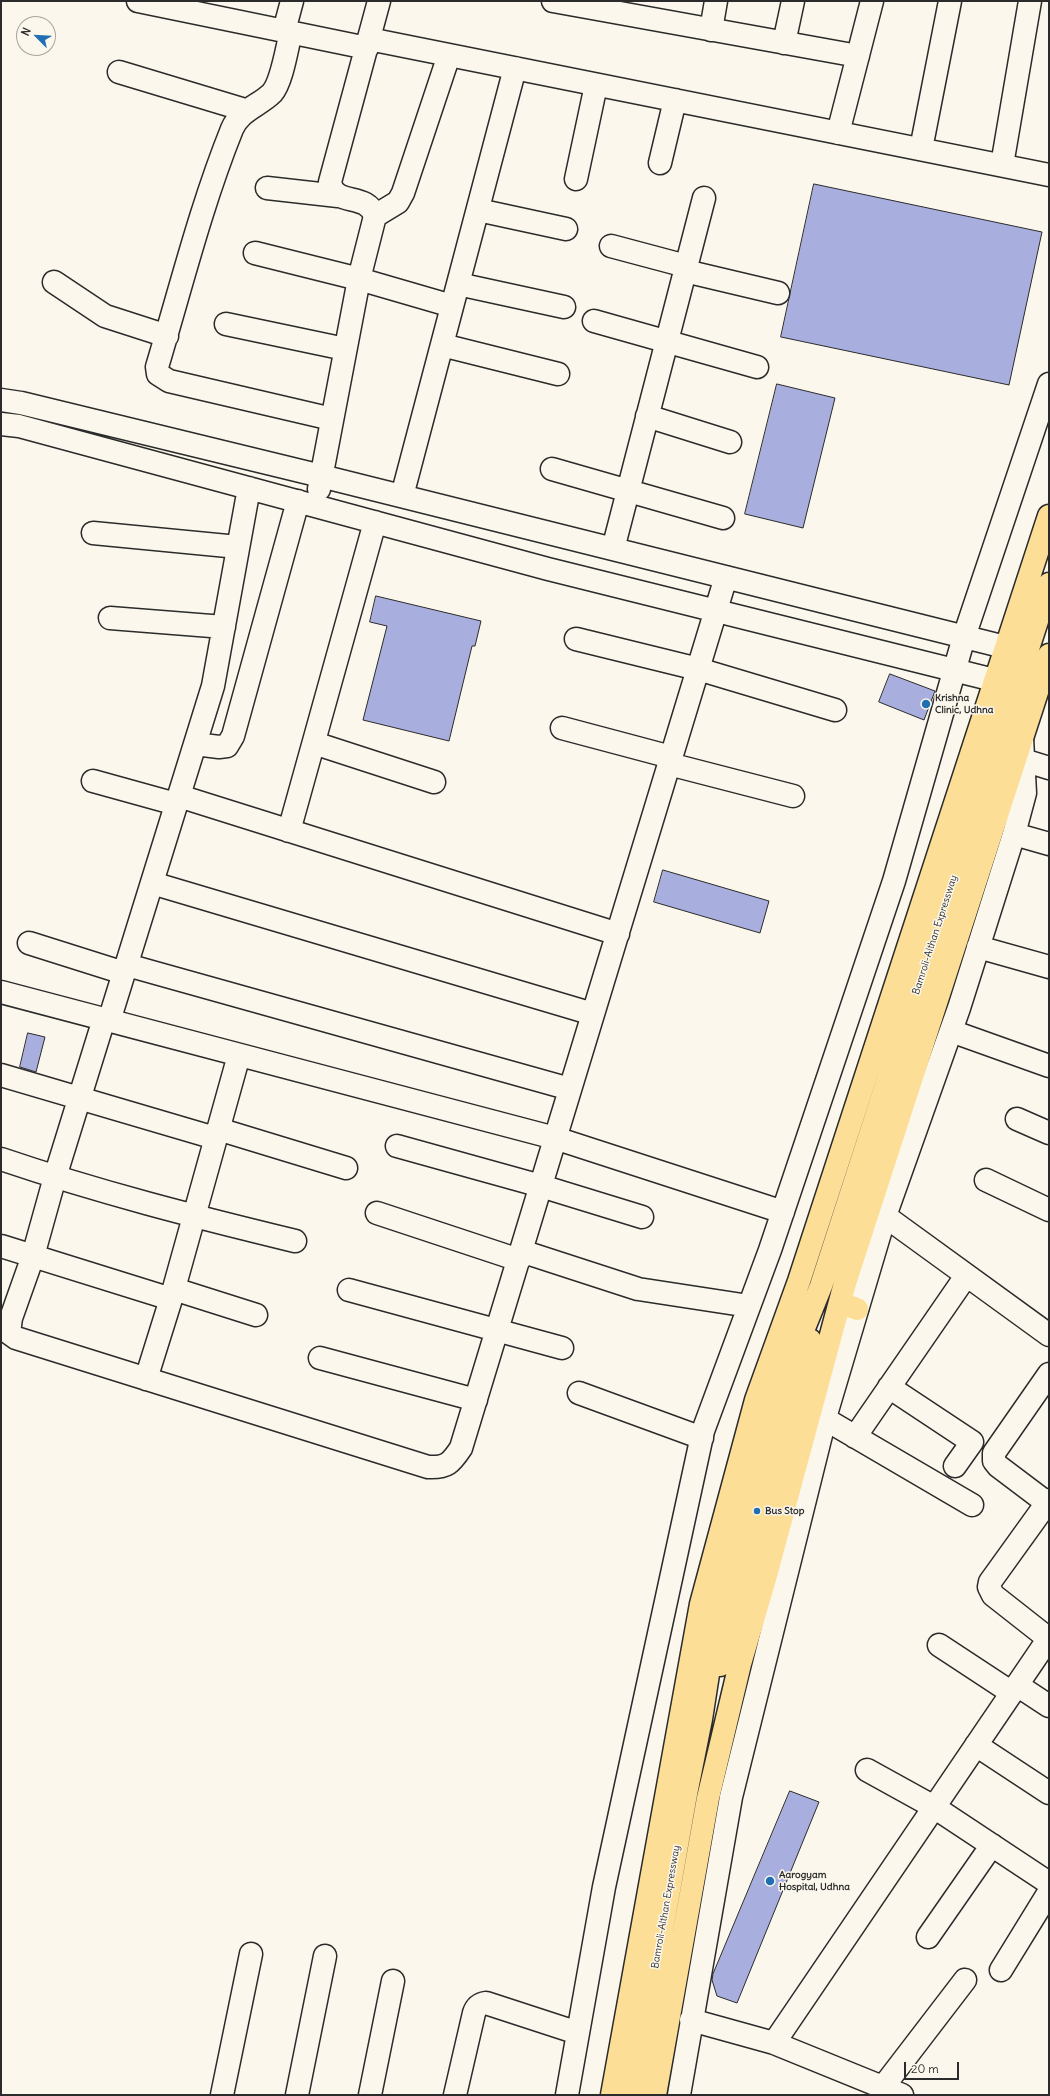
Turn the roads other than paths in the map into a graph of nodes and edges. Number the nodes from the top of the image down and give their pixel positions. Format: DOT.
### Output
graph roads {
  1 [pos="138,1"];
  2 [pos="292,1"];
  3 [pos="379,1"];
  4 [pos="555,1"];
  5 [pos="716,1"];
  6 [pos="793,1"];
  7 [pos="872,1"];
  8 [pos="950,1"];
  9 [pos="1030,1"];
  10 [pos="635,8"];
  11 [pos="711,30"];
  12 [pos="287,32"];
  13 [pos="784,43"];
  14 [pos="368,44"];
  15 [pos="449,55"];
  16 [pos="858,56"];
  17 [pos="515,68"];
  18 [pos="119,72"];
  19 [pos="596,84"];
  20 [pos="675,100"];
  21 [pos="245,110"];
  22 [pos="838,133"];
  23 [pos="921,149"];
  24 [pos="660,163"];
  25 [pos="1002,165"];
  26 [pos="1049,175"];
  27 [pos="576,179"];
  28 [pos="267,188"];
  29 [pos="338,196"];
  30 [pos="704,198"];
  31 [pos="478,210"];
  32 [pos="375,216"];
  33 [pos="566,229"];
  34 [pos="612,246"];
  35 [pos="255,253"];
  36 [pos="685,269"];
  37 [pos="359,279"];
  38 [pos="54,282"];
  39 [pos="458,284"];
  40 [pos="778,293"];
  41 [pos="452,306"];
  42 [pos="564,307"];
  43 [pos="594,321"];
  44 [pos="226,324"];
  45 [pos="166,336"];
  46 [pos="667,340"];
  47 [pos="442,345"];
  48 [pos="345,349"];
  49 [pos="757,367"];
  50 [pos="558,374"];
  51 [pos="1049,384"];
  52 [pos="11,402"];
  53 [pos="647,416"];
  54 [pos="332,418"];
  55 [pos="10,425"];
  56 [pos="730,442"];
  57 [pos="552,469"];
  58 [pos="321,476"];
  59 [pos="249,488"];
  60 [pos="628,491"];
  61 [pos="402,496"];
  62 [pos="307,504"];
  63 [pos="1049,516"];
  64 [pos="723,518"];
  65 [pos="374,522"];
  66 [pos="93,534"];
  67 [pos="238,547"];
  68 [pos="613,549"];
  69 [pos="726,577"];
  70 [pos="1049,584"];
  71 [pos="716,610"];
  72 [pos="110,618"];
  73 [pos="224,627"];
  74 [pos="964,637"];
  75 [pos="576,639"];
  76 [pos="1006,648"];
  77 [pos="1026,652"];
  78 [pos="1049,657"];
  79 [pos="698,669"];
  80 [pos="954,670"];
  81 [pos="995,680"];
  82 [pos="1016,685"];
  83 [pos="1043,690"];
  84 [pos="835,710"];
  85 [pos="562,728"];
  86 [pos="1022,737"];
  87 [pos="314,743"];
  88 [pos="195,744"];
  89 [pos="1023,760"];
  90 [pos="670,761"];
  91 [pos="1049,768"];
  92 [pos="93,781"];
  93 [pos="434,782"];
  94 [pos="793,796"];
  95 [pos="178,800"];
  96 [pos="289,831"];
  97 [pos="1014,834"];
  98 [pos="1049,844"];
  99 [pos="152,883"];
  100 [pos="618,934"];
  101 [pos="29,943"];
  102 [pos="978,947"];
  103 [pos="1049,967"];
  104 [pos="126,969"];
  105 [pos="1,992"];
  106 [pos="593,1014"];
  107 [pos="107,1020"];
  108 [pos="951,1030"];
  109 [pos="239,1055"];
  110 [pos="1049,1066"];
  111 [pos="1,1075"];
  112 [pos="570,1089"];
  113 [pos="79,1098"];
  114 [pos="1017,1119"];
  115 [pos="216,1133"];
  116 [pos="1049,1133"];
  117 [pos="555,1138"];
  118 [pos="397,1146"];
  119 [pos="1,1159"];
  120 [pos="346,1168"];
  121 [pos="55,1177"];
  122 [pos="986,1180"];
  123 [pos="541,1186"];
  124 [pos="1049,1210"];
  125 [pos="783,1212"];
  126 [pos="377,1214"];
  127 [pos="193,1216"];
  128 [pos="885,1216"];
  129 [pos="642,1217"];
  130 [pos="295,1241"];
  131 [pos="1,1246"];
  132 [pos="520,1255"];
  133 [pos="33,1256"];
  134 [pos="966,1276"];
  135 [pos="349,1290"];
  136 [pos="172,1294"];
  137 [pos="748,1306"];
  138 [pos="848,1306"];
  139 [pos="256,1315"];
  140 [pos="497,1330"];
  141 [pos="1049,1335"];
  142 [pos="562,1348"];
  143 [pos="320,1358"];
  144 [pos="1049,1374"];
  145 [pos="146,1378"];
  146 [pos="889,1387"];
  147 [pos="579,1393"];
  148 [pos="476,1400"];
  149 [pos="825,1419"];
  150 [pos="855,1436"];
  151 [pos="702,1438"];
  152 [pos="955,1466"];
  153 [pos="1048,1502"];
  154 [pos="972,1505"];
  155 [pos="1049,1638"];
  156 [pos="939,1645"];
  157 [pos="1014,1689"];
  158 [pos="1049,1706"];
  159 [pos="976,1745"];
  160 [pos="867,1770"];
  161 [pos="1049,1794"];
  162 [pos="934,1807"];
  163 [pos="992,1845"];
  164 [pos="1049,1882"];
  165 [pos="1049,1892"];
  166 [pos="928,1937"];
  167 [pos="251,1954"];
  168 [pos="325,1956"];
  169 [pos="1001,1970"];
  170 [pos="965,1980"];
  171 [pos="393,1981"];
  172 [pos="691,2020"];
  173 [pos="578,2033"];
  174 [pos="774,2043"];
  175 [pos="892,2091"];
  176 [pos="222,2095"];
  177 [pos="297,2095"];
  178 [pos="370,2095"];
  179 [pos="455,2095"];
  180 [pos="567,2095"];
  181 [pos="612,2095"];
  182 [pos="633,2095"];
  183 [pos="655,2095"];
  184 [pos="679,2095"];
  1 -- 12 [label="street"];
  2 -- 12 [label="street"];
  3 -- 14 [label="street"];
  4 -- 10 [label="street"];
  5 -- 11 [label="street"];
  6 -- 13 [label="street"];
  7 -- 16 [label="street"];
  8 -- 23 [label="street"];
  9 -- 25 [label="street"];
  10 -- 11 [label="street"];
  11 -- 13 [label="street"];
  12 -- 14 [label="street"];
  12 -- 21 [label="street"];
  13 -- 16 [label="street"];
  14 -- 15 [label="street"];
  14 -- 29 [label="street"];
  15 -- 17 [label="street"];
  15 -- 32 [label="street"];
  16 -- 22 [label="street"];
  17 -- 19 [label="street"];
  17 -- 31 [label="street"];
  18 -- 21 [label="street"];
  19 -- 20 [label="street"];
  19 -- 27 [label="street"];
  20 -- 22 [label="street"];
  20 -- 24 [label="street"];
  21 -- 45 [label="street"];
  22 -- 23 [label="street"];
  23 -- 25 [label="street"];
  25 -- 26 [label="street"];
  28 -- 29 [label="street"];
  29 -- 32 [label="street"];
  30 -- 36 [label="street"];
  31 -- 33 [label="street"];
  31 -- 39 [label="street"];
  32 -- 37 [label="street"];
  34 -- 36 [label="street"];
  35 -- 37 [label="street"];
  36 -- 40 [label="street"];
  36 -- 46 [label="street"];
  37 -- 41 [label="street"];
  37 -- 48 [label="street"];
  38 -- 45 [label="street"];
  39 -- 41 [label="street"];
  39 -- 42 [label="street"];
  41 -- 47 [label="street"];
  43 -- 46 [label="street"];
  44 -- 48 [label="street"];
  45 -- 54 [label="street"];
  46 -- 49 [label="street"];
  46 -- 53 [label="street"];
  47 -- 50 [label="street"];
  47 -- 61 [label="street"];
  48 -- 54 [label="street"];
  51 -- 74 [label="street"];
  52 -- 58 [label="street"];
  53 -- 56 [label="street"];
  53 -- 60 [label="street"];
  54 -- 58 [label="street"];
  55 -- 59 [label="street"];
  57 -- 60 [label="street"];
  58 -- 61 [label="street"];
  58 -- 62 [label="street"];
  59 -- 62 [label="street"];
  59 -- 67 [label="street"];
  60 -- 64 [label="street"];
  60 -- 68 [label="street"];
  61 -- 68 [label="street"];
  62 -- 65 [label="street"];
  62 -- 88 [label="street"];
  63 -- 76 [label="main road"];
  65 -- 71 [label="street"];
  65 -- 87 [label="street"];
  66 -- 67 [label="street"];
  67 -- 73 [label="street"];
  68 -- 69 [label="street"];
  69 -- 71 [label="street"];
  69 -- 74 [label="street"];
  70 -- 77 [label="main road, Bamroli-Althan Expressway"];
  71 -- 79 [label="street"];
  71 -- 80 [label="street"];
  72 -- 73 [label="street"];
  73 -- 88 [label="street"];
  74 -- 76 [label="street"];
  74 -- 80 [label="street"];
  75 -- 79 [label="street"];
  76 -- 77 [label="street"];
  76 -- 81 [label="main road"];
  77 -- 78 [label="street"];
  77 -- 82 [label="main road, Bamroli-Althan Expressway"];
  78 -- 83 [label="main road"];
  79 -- 84 [label="street"];
  79 -- 90 [label="street"];
  80 -- 81 [label="street"];
  80 -- 125 [label="street"];
  81 -- 82 [label="street"];
  81 -- 181 [label="main road"];
  82 -- 83 [label="street"];
  82 -- 182 [label="main road, Bamroli-Althan Expressway"];
  83 -- 86 [label="main road"];
  85 -- 90 [label="street"];
  86 -- 89 [label="street"];
  86 -- 138 [label="main road"];
  87 -- 93 [label="street"];
  87 -- 96 [label="street"];
  88 -- 95 [label="street"];
  89 -- 91 [label="street"];
  89 -- 97 [label="street"];
  90 -- 94 [label="street"];
  90 -- 100 [label="street"];
  92 -- 95 [label="street"];
  95 -- 96 [label="street"];
  95 -- 99 [label="street"];
  96 -- 100 [label="street"];
  97 -- 98 [label="street"];
  97 -- 102 [label="street"];
  99 -- 104 [label="street"];
  99 -- 106 [label="street"];
  100 -- 106 [label="street"];
  101 -- 104 [label="street"];
  102 -- 103 [label="street"];
  102 -- 108 [label="street"];
  104 -- 107 [label="street"];
  104 -- 112 [label="street"];
  105 -- 107 [label="street"];
  106 -- 112 [label="street"];
  107 -- 109 [label="street"];
  107 -- 113 [label="street"];
  108 -- 110 [label="street"];
  108 -- 128 [label="street"];
  109 -- 115 [label="street"];
  109 -- 117 [label="street"];
  111 -- 113 [label="street"];
  112 -- 117 [label="street"];
  113 -- 115 [label="street"];
  113 -- 121 [label="street"];
  114 -- 116 [label="street"];
  115 -- 120 [label="street"];
  115 -- 127 [label="street"];
  117 -- 123 [label="street"];
  117 -- 125 [label="street"];
  118 -- 123 [label="street"];
  119 -- 121 [label="street"];
  121 -- 127 [label="street"];
  121 -- 133 [label="street"];
  122 -- 124 [label="street"];
  123 -- 129 [label="street"];
  123 -- 132 [label="street"];
  125 -- 137 [label="street"];
  126 -- 132 [label="street"];
  127 -- 130 [label="street"];
  127 -- 136 [label="street"];
  128 -- 134 [label="street"];
  128 -- 138 [label="street"];
  131 -- 133 [label="street"];
  132 -- 137 [label="street"];
  132 -- 140 [label="street"];
  133 -- 136 [label="street"];
  133 -- 145 [label="street"];
  134 -- 141 [label="street"];
  134 -- 146 [label="street"];
  135 -- 140 [label="street"];
  136 -- 139 [label="street"];
  136 -- 145 [label="street"];
  137 -- 151 [label="street"];
  138 -- 149 [label="street"];
  138 -- 183 [label="main road"];
  140 -- 142 [label="street"];
  140 -- 148 [label="street"];
  143 -- 148 [label="street"];
  144 -- 153 [label="street"];
  145 -- 148 [label="street"];
  146 -- 150 [label="street"];
  146 -- 152 [label="street"];
  147 -- 151 [label="street"];
  149 -- 150 [label="street"];
  149 -- 172 [label="street"];
  150 -- 154 [label="street"];
  151 -- 173 [label="street"];
  153 -- 155 [label="street"];
  155 -- 157 [label="street"];
  156 -- 157 [label="street"];
  157 -- 158 [label="street"];
  157 -- 159 [label="street"];
  159 -- 161 [label="street"];
  159 -- 162 [label="street"];
  160 -- 162 [label="street"];
  162 -- 163 [label="street"];
  162 -- 174 [label="street"];
  163 -- 164 [label="street"];
  163 -- 166 [label="street"];
  165 -- 169 [label="street"];
  167 -- 176 [label="street"];
  168 -- 177 [label="street"];
  170 -- 175 [label="street"];
  171 -- 178 [label="street"];
  172 -- 174 [label="street"];
  172 -- 184 [label="street"];
  173 -- 179 [label="street"];
  173 -- 180 [label="street"];
  174 -- 175 [label="street"];
}
